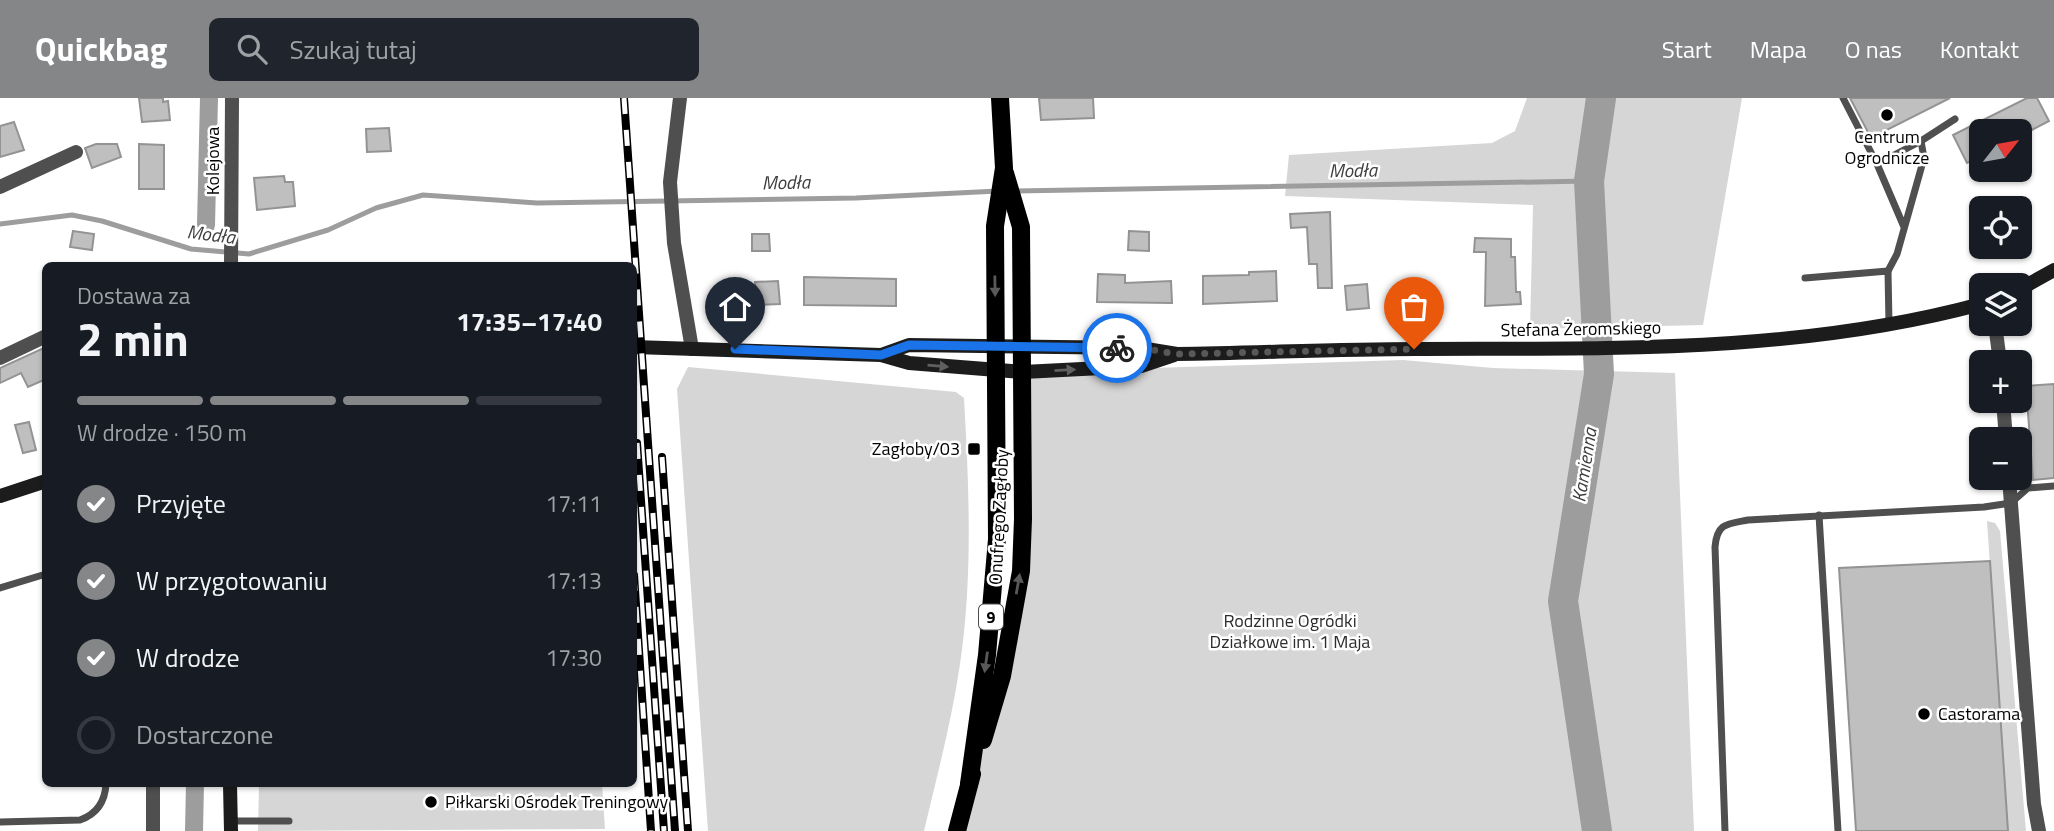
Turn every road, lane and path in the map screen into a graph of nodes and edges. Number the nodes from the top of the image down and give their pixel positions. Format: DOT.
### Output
graph roads {
  1 [pos="232,98"];
  2 [pos="680,98"];
  3 [pos="1000,98"];
  4 [pos="1843,98"];
  5 [pos="1955,119"];
  6 [pos="1921,141"];
  7 [pos="76,152"];
  8 [pos="1877,164"];
  9 [pos="1004,168"];
  10 [pos="0,187"];
  11 [pos="1904,227"];
  12 [pos="231,262"];
  13 [pos="2054,270"];
  14 [pos="1888,271"];
  15 [pos="1805,278"];
  16 [pos="2032,282"];
  17 [pos="1969,307"];
  18 [pos="1889,325"];
  19 [pos="42,338"];
  20 [pos="637,347"];
  21 [pos="996,347"];
  22 [pos="1023,348"];
  23 [pos="692,349"];
  24 [pos="1177,354"];
  25 [pos="881,355"];
  26 [pos="0,358"];
  27 [pos="996,371"];
  28 [pos="1023,372"];
  29 [pos="42,482"];
  30 [pos="2054,486"];
  31 [pos="2010,490"];
  32 [pos="0,496"];
  33 [pos="2011,503"];
  34 [pos="1819,515"];
  35 [pos="42,575"];
  36 [pos="0,588"];
  37 [pos="969,784"];
  38 [pos="106,787"];
  39 [pos="153,787"];
  40 [pos="230,787"];
  41 [pos="289,821"];
  42 [pos="0,822"];
  43 [pos="231,826"];
  44 [pos="153,831"];
  45 [pos="957,831"];
  46 [pos="1724,831"];
  47 [pos="1838,831"];
  48 [pos="2039,831"];
  1 -- 12 [label="street, Kolejowa"];
  2 -- 23 [label="street"];
  3 -- 9 [label="main road, 9"];
  4 -- 8 [label="lane"];
  5 -- 6 [label="lane"];
  6 -- 8 [label="lane"];
  6 -- 11 [label="lane"];
  7 -- 10 [label="street"];
  8 -- 11 [label="lane"];
  9 -- 21 [label="main road, 9, one-way"];
  9 -- 22 [label="main road, 9"];
  11 -- 14 [label="lane"];
  13 -- 16 [label="street"];
  14 -- 15 [label="lane"];
  14 -- 18 [label="lane"];
  17 -- 18 [label="street, Stefana Żeromskiego"];
  18 -- 24 [label="street, Stefana Żeromskiego"];
  19 -- 26 [label="street"];
  20 -- 23 [label="street, Stefana Żeromskiego"];
  21 -- 22 [label="street, Stefana Żeromskiego"];
  21 -- 25 [label="street, Stefana Żeromskiego"];
  21 -- 27 [label="main road, 9"];
  22 -- 24 [label="street, Stefana Żeromskiego"];
  22 -- 28 [label="main road, 9"];
  23 -- 25 [label="street, Stefana Żeromskiego"];
  28 -- 24 [label="street, Stefana Żeromskiego, one-way"];
  25 -- 27 [label="street, Stefana Żeromskiego, one-way"];
  27 -- 28 [label="street, Stefana Żeromskiego"];
  27 -- 37 [label="main road, Onufrego Zagłoby / 9, one-way"];
  37 -- 28 [label="main road, Onufrego Zagłoby / 9, one-way"];
  29 -- 32 [label="street"];
  30 -- 33 [label="lane"];
  31 -- 33 [label="street"];
  33 -- 34 [label="lane"];
  33 -- 48 [label="street"];
  34 -- 46 [label="lane"];
  34 -- 47 [label="lane"];
  35 -- 36 [label="lane"];
  37 -- 45 [label="main road, Onufrego Zagłoby / 9"];
  38 -- 42 [label="lane"];
  39 -- 44 [label="street"];
  40 -- 43 [label="street"];
  41 -- 43 [label="lane"];
}
